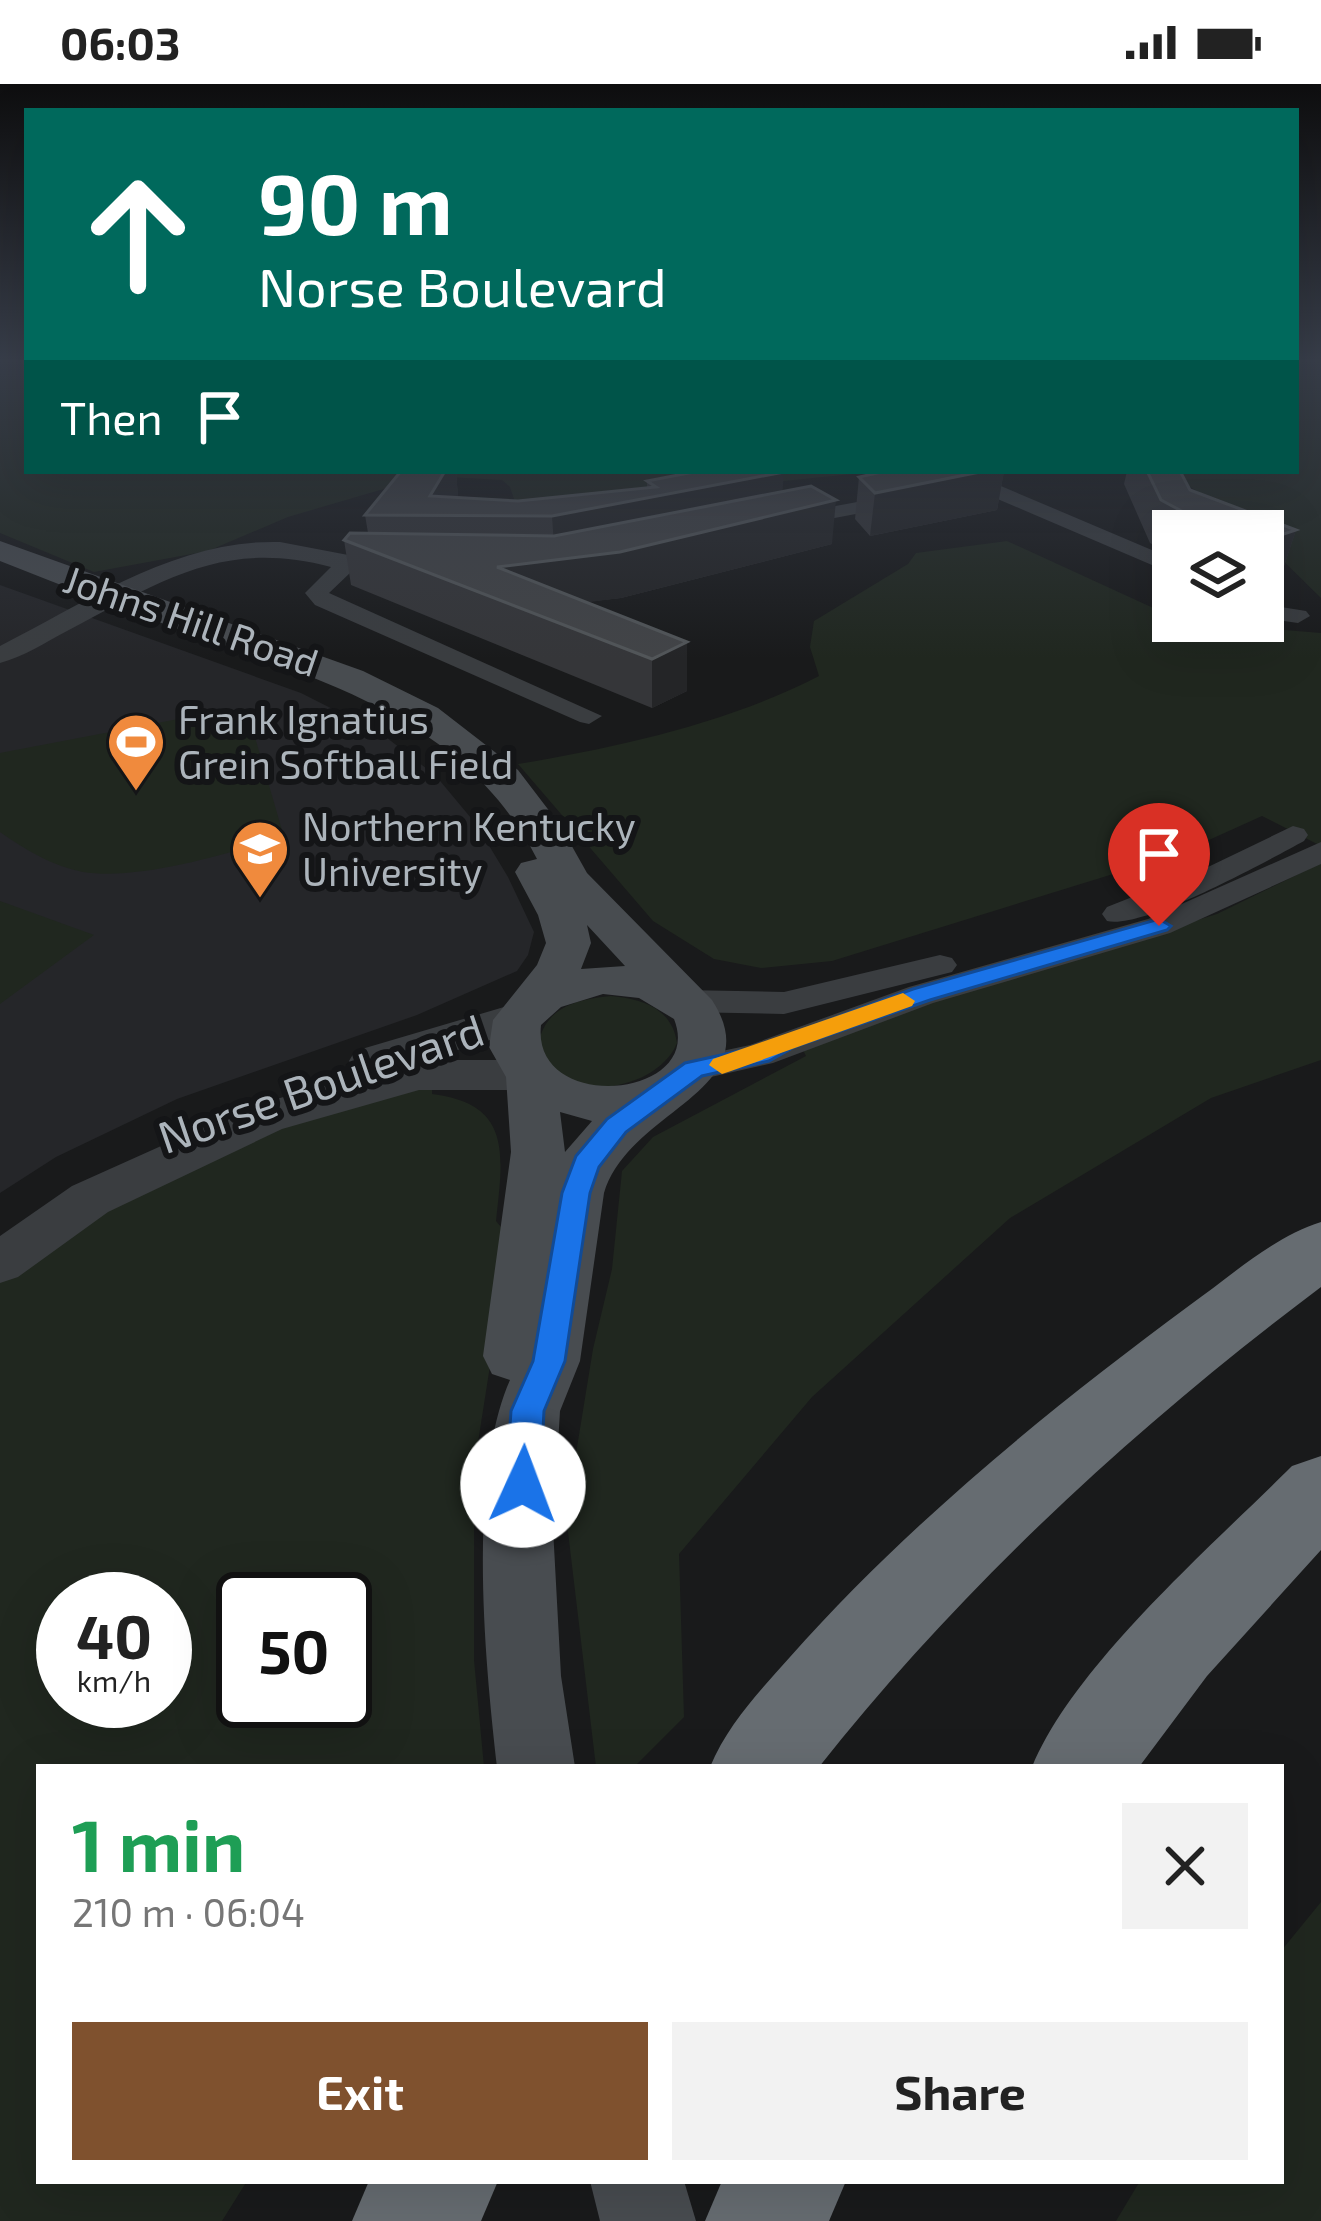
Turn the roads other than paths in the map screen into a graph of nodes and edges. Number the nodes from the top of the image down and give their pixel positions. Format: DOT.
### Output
graph roads {
  1 [pos="761,526"];
  2 [pos="0,550"];
  3 [pos="1152,558"];
  4 [pos="343,567"];
  5 [pos="0,571"];
  6 [pos="418,571"];
  7 [pos="104,602"];
  8 [pos="1284,614"];
  9 [pos="1298,616"];
  10 [pos="0,656"];
  11 [pos="589,716"];
  12 [pos="1307,843"];
  13 [pos="681,999"];
  14 [pos="524,1012"];
  15 [pos="528,1077"];
  16 [pos="677,1081"];
  17 [pos="0,1231"];
  18 [pos="1321,1249"];
  19 [pos="0,1263"];
  20 [pos="527,1411"];
  21 [pos="1321,1492"];
  22 [pos="536,1764"];
  23 [pos="761,1764"];
  24 [pos="1082,1764"];
  25 [pos="438,2184"];
  26 [pos="638,2184"];
  27 [pos="786,2184"];
  28 [pos="411,2221"];
  29 [pos="649,2221"];
  30 [pos="764,2221"];
  1 -- 3 [label="street"];
  2 -- 7 [label="main road, Johns Hill Road"];
  4 -- 6 [label="street"];
  4 -- 7 [label="street"];
  4 -- 11 [label="street"];
  5 -- 7 [label="main road, Johns Hill Road"];
  7 -- 10 [label="street"];
  7 -- 13 [label="main road, Johns Hill Road"];
  7 -- 14 [label="main road, Johns Hill Road"];
  8 -- 9 [label="street"];
  12 -- 13 [label="street"];
  12 -- 16 [label="street"];
  13 -- 14 [label="main road"];
  13 -- 16 [label="main road"];
  14 -- 15 [label="main road"];
  14 -- 17 [label="street, Norse Boulevard"];
  15 -- 16 [label="main road"];
  15 -- 19 [label="street, Norse Boulevard"];
  15 -- 20 [label="main road"];
  16 -- 20 [label="main road"];
  18 -- 23 [label="highway"];
  20 -- 22 [label="main road"];
  21 -- 24 [label="highway"];
  25 -- 28 [label="highway"];
  26 -- 29 [label="main road"];
  27 -- 30 [label="highway"];
}
